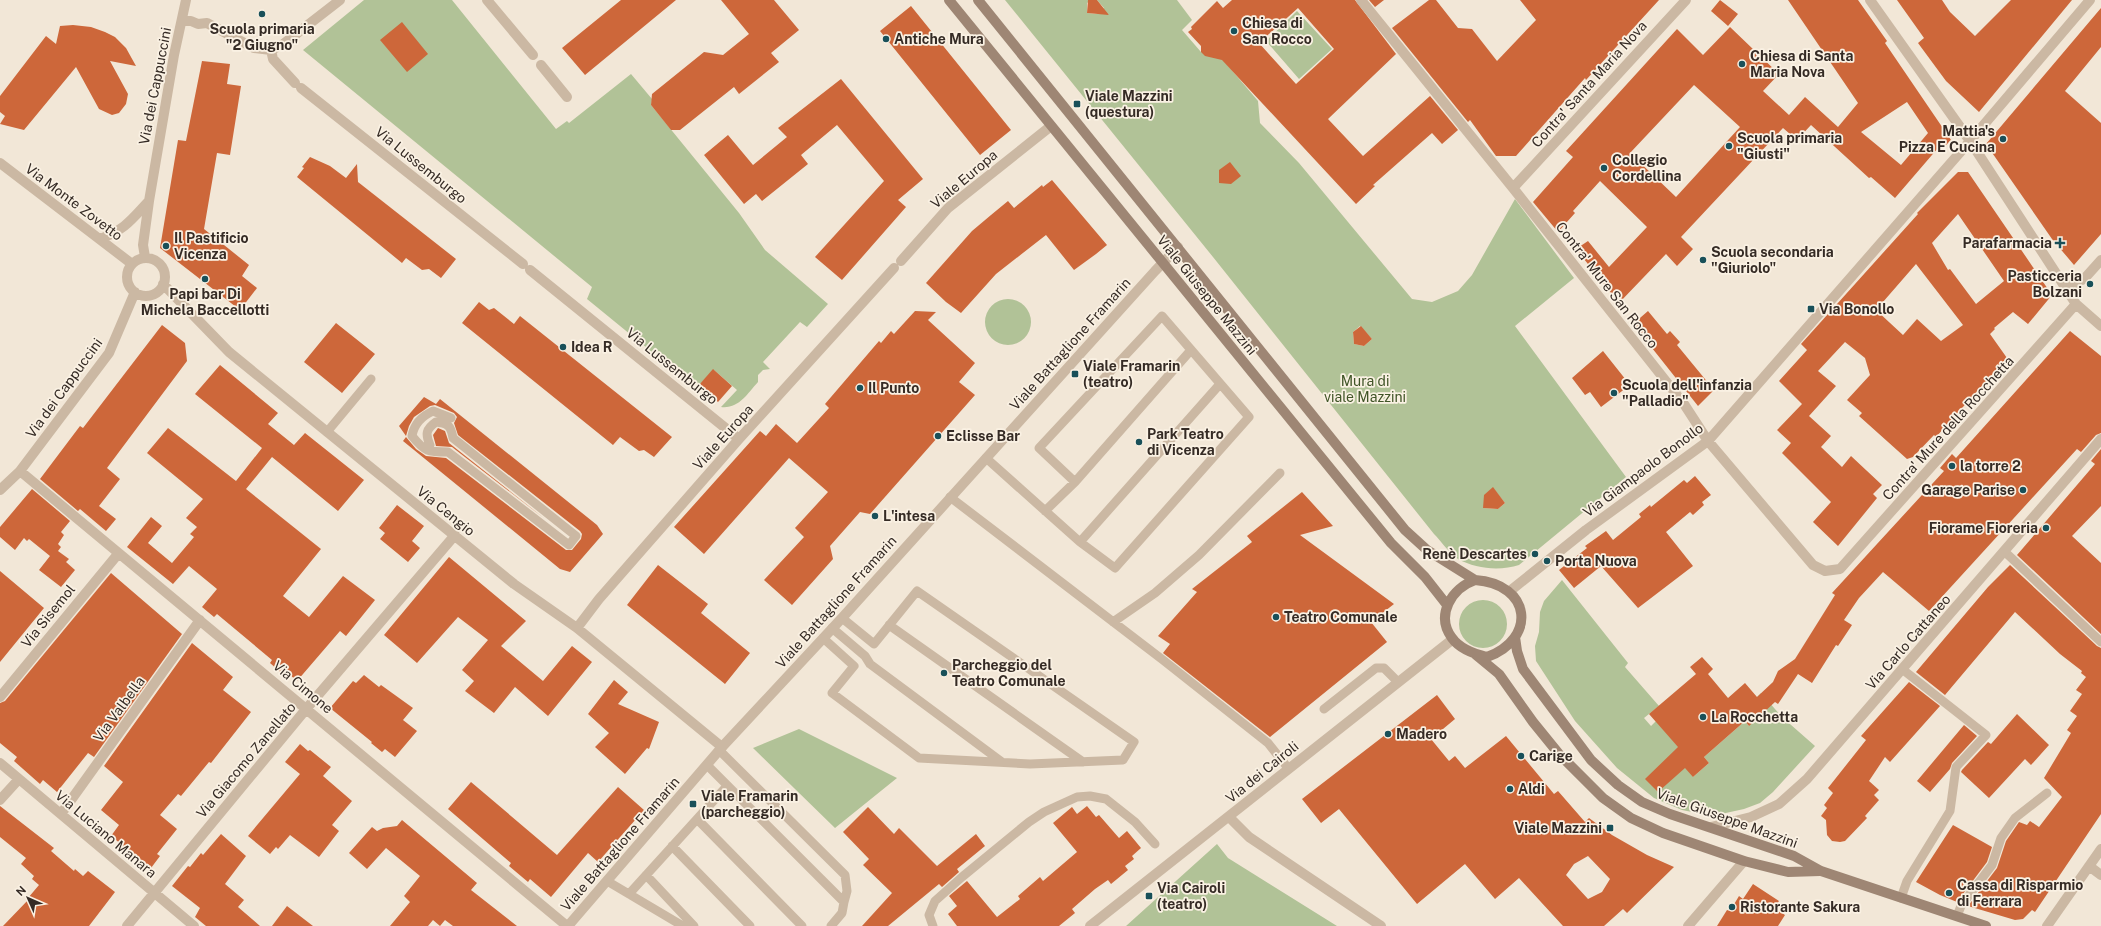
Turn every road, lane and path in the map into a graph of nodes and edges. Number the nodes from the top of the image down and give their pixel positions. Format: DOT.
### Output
graph roads {
  1 [pos="186,0"];
  2 [pos="340,0"];
  3 [pos="487,0"];
  4 [pos="949,0"];
  5 [pos="978,0"];
  6 [pos="1361,0"];
  7 [pos="1686,0"];
  8 [pos="1870,0"];
  9 [pos="2090,0"];
  10 [pos="182,21"];
  11 [pos="271,50"];
  12 [pos="533,55"];
  13 [pos="541,64"];
  14 [pos="567,96"];
  15 [pos="1051,126"];
  16 [pos="1970,141"];
  17 [pos="0,164"];
  18 [pos="1513,188"];
  19 [pos="149,201"];
  20 [pos="100,238"];
  21 [pos="1178,247"];
  22 [pos="145,257"];
  23 [pos="2101,260"];
  24 [pos="1163,263"];
  25 [pos="132,264"];
  26 [pos="163,284"];
  27 [pos="2065,288"];
  28 [pos="135,292"];
  29 [pos="2076,304"];
  30 [pos="2101,326"];
  31 [pos="1191,350"];
  32 [pos="371,379"];
  33 [pos="1220,384"];
  34 [pos="451,418"];
  35 [pos="327,432"];
  36 [pos="739,439"];
  37 [pos="2101,439"];
  38 [pos="1708,441"];
  39 [pos="430,445"];
  40 [pos="986,458"];
  41 [pos="20,472"];
  42 [pos="1280,473"];
  43 [pos="1075,482"];
  44 [pos="0,490"];
  45 [pos="950,497"];
  46 [pos="1046,511"];
  47 [pos="455,535"];
  48 [pos="1080,542"];
  49 [pos="2005,552"];
  50 [pos="118,554"];
  51 [pos="1840,570"];
  52 [pos="1475,580"];
  53 [pos="1510,591"];
  54 [pos="1447,605"];
  55 [pos="842,618"];
  56 [pos="200,620"];
  57 [pos="1113,622"];
  58 [pos="889,625"];
  59 [pos="577,628"];
  60 [pos="832,628"];
  61 [pos="823,638"];
  62 [pos="1515,638"];
  63 [pos="1452,639"];
  64 [pos="2101,642"];
  65 [pos="1476,654"];
  66 [pos="1902,669"];
  67 [pos="1398,682"];
  68 [pos="0,697"];
  69 [pos="307,708"];
  70 [pos="1324,709"];
  71 [pos="721,748"];
  72 [pos="1002,762"];
  73 [pos="1082,762"];
  74 [pos="0,763"];
  75 [pos="707,765"];
  76 [pos="1288,768"];
  77 [pos="19,779"];
  78 [pos="728,786"];
  79 [pos="2048,793"];
  80 [pos="0,800"];
  81 [pos="61,814"];
  82 [pos="1229,817"];
  83 [pos="697,819"];
  84 [pos="1710,827"];
  85 [pos="1155,844"];
  86 [pos="672,846"];
  87 [pos="2101,849"];
  88 [pos="1744,861"];
  89 [pos="2090,866"];
  90 [pos="1821,871"];
  91 [pos="2101,874"];
  92 [pos="646,875"];
  93 [pos="607,881"];
  94 [pos="154,894"];
  95 [pos="629,894"];
  96 [pos="1901,898"];
  97 [pos="844,902"];
  98 [pos="1957,916"];
  99 [pos="1982,925"];
  100 [pos="127,926"];
  101 [pos="194,926"];
  102 [pos="567,926"];
  103 [pos="683,926"];
  104 [pos="694,926"];
  105 [pos="750,926"];
  106 [pos="802,926"];
  107 [pos="830,926"];
  108 [pos="933,926"];
  109 [pos="1090,926"];
  110 [pos="1381,926"];
  111 [pos="1688,926"];
  112 [pos="2047,926"];
  1 -- 10 [label="street, Via dei Cappuccini"];
  2 -- 11 [label="street"];
  3 -- 12 [label="street"];
  4 -- 15 [label="main road, Viale Giuseppe Mazzini"];
  5 -- 21 [label="main road, Viale Giuseppe Mazzini"];
  6 -- 18 [label="street, Contra' Mure San Rocco"];
  7 -- 18 [label="street, Contra' Santa Maria Nova"];
  8 -- 16 [label="street"];
  9 -- 16 [label="street, Via Giampaolo Bonollo"];
  10 -- 11 [label="street"];
  10 -- 19 [label="street, Via dei Cappuccini"];
  11 -- 36 [label="street, Via Lussemburgo"];
  13 -- 14 [label="street"];
  15 -- 24 [label="main road, Viale Giuseppe Mazzini"];
  15 -- 36 [label="street, Viale Europa"];
  16 -- 27 [label="street"];
  16 -- 38 [label="street, Via Giampaolo Bonollo"];
  17 -- 20 [label="street, Via Monte Zovetto"];
  18 -- 38 [label="street, Contra' Mure San Rocco"];
  19 -- 20 [label="street"];
  19 -- 22 [label="street, Via dei Cappuccini"];
  20 -- 25 [label="street, Via Monte Zovetto"];
  21 -- 24 [label="street, Viale Battaglione Framarin"];
  21 -- 52 [label="main road, Viale Giuseppe Mazzini"];
  22 -- 25 [label="street"];
  22 -- 26 [label="street"];
  23 -- 27 [label="street"];
  24 -- 40 [label="street, Viale Battaglione Framarin"];
  24 -- 54 [label="main road, Viale Giuseppe Mazzini"];
  25 -- 28 [label="street"];
  26 -- 28 [label="street"];
  26 -- 35 [label="street, Via Cengio"];
  27 -- 29 [label="street"];
  28 -- 41 [label="street, Via dei Cappuccini"];
  29 -- 30 [label="street"];
  29 -- 51 [label="street, Contra' Mure della Rocchetta"];
  31 -- 33 [label="lane"];
  31 -- 43 [label="lane"];
  31 -- 43 [label="lane"];
  32 -- 35 [label="lane"];
  33 -- 48 [label="lane"];
  33 -- 48 [label="lane"];
  34 -- 39 [label="lane"];
  35 -- 47 [label="street, Via Cengio"];
  36 -- 59 [label="street, Viale Europa"];
  37 -- 49 [label="street, Via Carlo Cattaneo"];
  38 -- 51 [label="street, Contra' Mure San Rocco"];
  38 -- 53 [label="street, Via Giampaolo Bonollo"];
  40 -- 45 [label="street, Viale Battaglione Framarin"];
  40 -- 46 [label="lane"];
  41 -- 44 [label="street, Via dei Cappuccini"];
  41 -- 50 [label="street, Via Cimone"];
  42 -- 57 [label="lane"];
  43 -- 46 [label="lane"];
  45 -- 55 [label="street, Viale Battaglione Framarin"];
  45 -- 57 [label="lane"];
  46 -- 48 [label="lane"];
  47 -- 59 [label="street, Via Cengio"];
  47 -- 69 [label="street, Via Giacomo Zanellato"];
  49 -- 64 [label="lane"];
  49 -- 66 [label="street, Via Carlo Cattaneo"];
  50 -- 56 [label="street, Via Cimone"];
  50 -- 68 [label="street, Via Sisemol"];
  52 -- 53 [label="main road"];
  52 -- 54 [label="main road"];
  53 -- 62 [label="main road"];
  54 -- 63 [label="main road"];
  55 -- 58 [label="lane"];
  55 -- 60 [label="street, Viale Battaglione Framarin"];
  56 -- 69 [label="street, Via Cimone"];
  56 -- 81 [label="street, Via Valbella"];
  57 -- 76 [label="lane"];
  58 -- 73 [label="lane"];
  58 -- 73 [label="lane"];
  59 -- 71 [label="street, Via Cengio"];
  60 -- 61 [label="street, Viale Battaglione Framarin"];
  60 -- 72 [label="lane"];
  61 -- 71 [label="street, Viale Battaglione Framarin"];
  61 -- 72 [label="lane"];
  62 -- 65 [label="main road"];
  62 -- 84 [label="main road, Viale Giuseppe Mazzini"];
  63 -- 65 [label="main road"];
  63 -- 67 [label="street, Via dei Cairoli"];
  65 -- 88 [label="main road, Viale Giuseppe Mazzini"];
  66 -- 84 [label="street, Via Carlo Cattaneo"];
  66 -- 96 [label="lane"];
  67 -- 70 [label="lane"];
  67 -- 76 [label="street, Via dei Cairoli"];
  69 -- 94 [label="street, Via Giacomo Zanellato"];
  69 -- 102 [label="street, Via Cimone"];
  71 -- 75 [label="street, Viale Battaglione Framarin"];
  71 -- 97 [label="lane"];
  72 -- 73 [label="lane"];
  74 -- 77 [label="street, Via Luciano Manara"];
  75 -- 78 [label="lane"];
  75 -- 93 [label="street, Viale Battaglione Framarin"];
  76 -- 82 [label="street, Via dei Cairoli"];
  77 -- 80 [label="street"];
  77 -- 81 [label="street, Via Luciano Manara"];
  78 -- 83 [label="lane"];
  78 -- 97 [label="lane"];
  79 -- 98 [label="lane"];
  81 -- 94 [label="street, Via Luciano Manara"];
  82 -- 109 [label="street, Via dei Cairoli"];
  82 -- 110 [label="street"];
  83 -- 86 [label="lane"];
  83 -- 106 [label="lane"];
  84 -- 90 [label="main road, Viale Giuseppe Mazzini"];
  85 -- 108 [label="lane"];
  86 -- 92 [label="lane"];
  86 -- 105 [label="lane"];
  87 -- 89 [label="street"];
  88 -- 90 [label="main road, Viale Giuseppe Mazzini"];
  88 -- 111 [label="street"];
  89 -- 91 [label="street"];
  89 -- 112 [label="street"];
  90 -- 96 [label="main road, Viale Giuseppe Mazzini"];
  92 -- 95 [label="lane"];
  92 -- 104 [label="lane"];
  93 -- 95 [label="lane"];
  93 -- 102 [label="street, Viale Battaglione Framarin"];
  94 -- 100 [label="street, Via Giacomo Zanellato"];
  94 -- 101 [label="street, Via Luciano Manara"];
  95 -- 103 [label="lane"];
  96 -- 98 [label="main road, Viale Giuseppe Mazzini"];
  97 -- 107 [label="lane"];
  98 -- 99 [label="main road, Viale Giuseppe Mazzini"];
}
